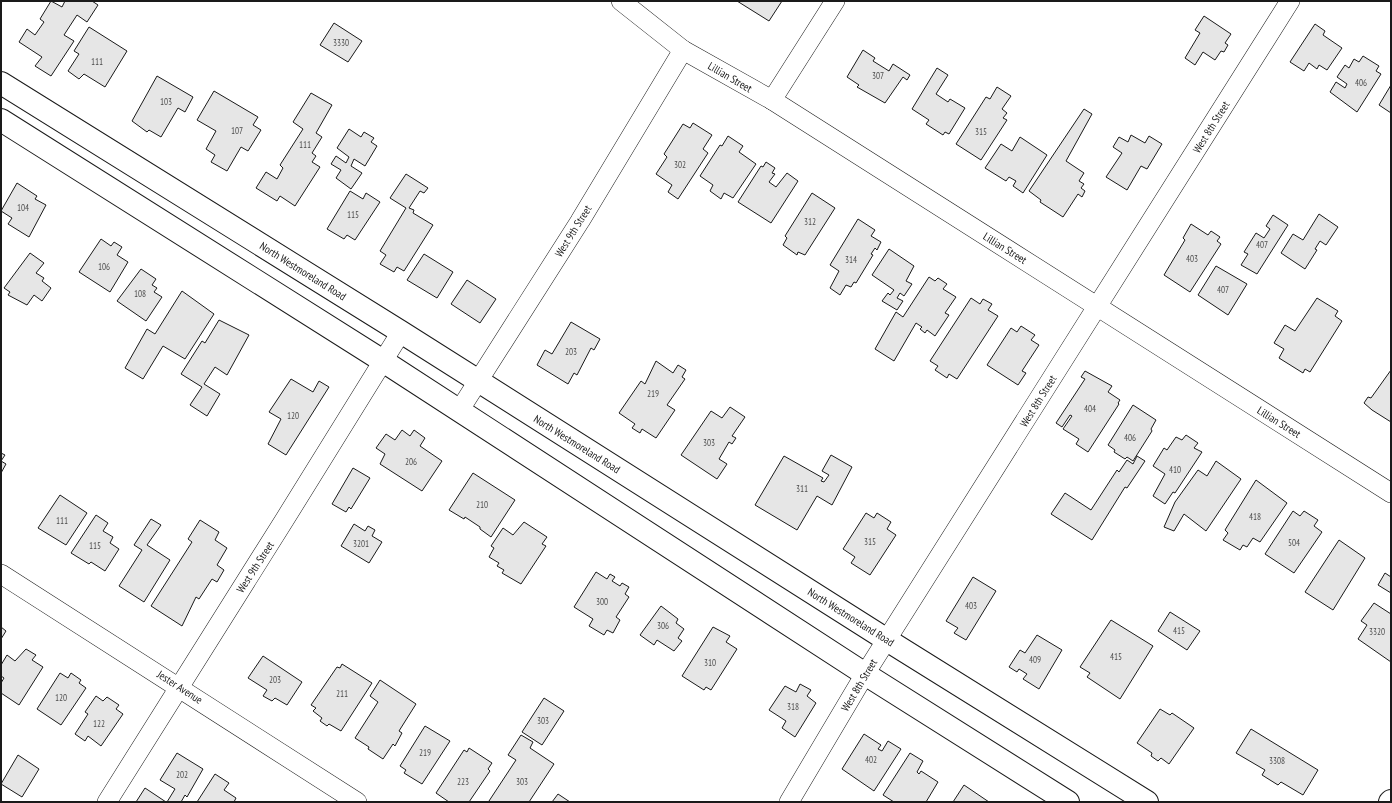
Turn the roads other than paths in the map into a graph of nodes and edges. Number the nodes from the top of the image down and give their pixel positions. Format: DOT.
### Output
graph roads {
  1 [pos="621,1"];
  2 [pos="835,1"];
  3 [pos="1290,1"];
  4 [pos="683,50"];
  5 [pos="3,85"];
  6 [pos="772,100"];
  7 [pos="1,120"];
  8 [pos="1097,306"];
  9 [pos="401,332"];
  10 [pos="383,361"];
  11 [pos="478,381"];
  12 [pos="459,411"];
  13 [pos="1391,493"];
  14 [pos="1,574"];
  15 [pos="887,640"];
  16 [pos="865,674"];
  17 [pos="179,687"];
  18 [pos="107,802"];
  19 [pos="357,802"];
  20 [pos="788,802"];
  21 [pos="1068,802"];
  22 [pos="1147,802"];
  1 -- 4 [label="street, Lillian Street"];
  2 -- 6 [label="street"];
  3 -- 8 [label="street, West 8th Street"];
  4 -- 6 [label="street, Lillian Street"];
  4 -- 11 [label="street, West 9th Street"];
  5 -- 9 [label="main road, North Westmoreland Road"];
  6 -- 8 [label="street, Lillian Street"];
  7 -- 10 [label="main road"];
  8 -- 13 [label="street, Lillian Street"];
  8 -- 15 [label="street, West 8th Street"];
  9 -- 10 [label="street, West 9th Street"];
  9 -- 11 [label="main road, North Westmoreland Road"];
  10 -- 12 [label="main road"];
  10 -- 17 [label="street, West 9th Street"];
  11 -- 12 [label="street, West 9th Street"];
  11 -- 15 [label="main road, North Westmoreland Road"];
  12 -- 16 [label="main road"];
  14 -- 17 [label="street, Jester Avenue"];
  15 -- 16 [label="street, West 8th Street"];
  15 -- 22 [label="main road, North Westmoreland Road"];
  16 -- 20 [label="street, West 8th Street"];
  16 -- 21 [label="main road"];
  17 -- 18 [label="street, West 9th Street"];
  17 -- 19 [label="street, Jester Avenue"];
}
